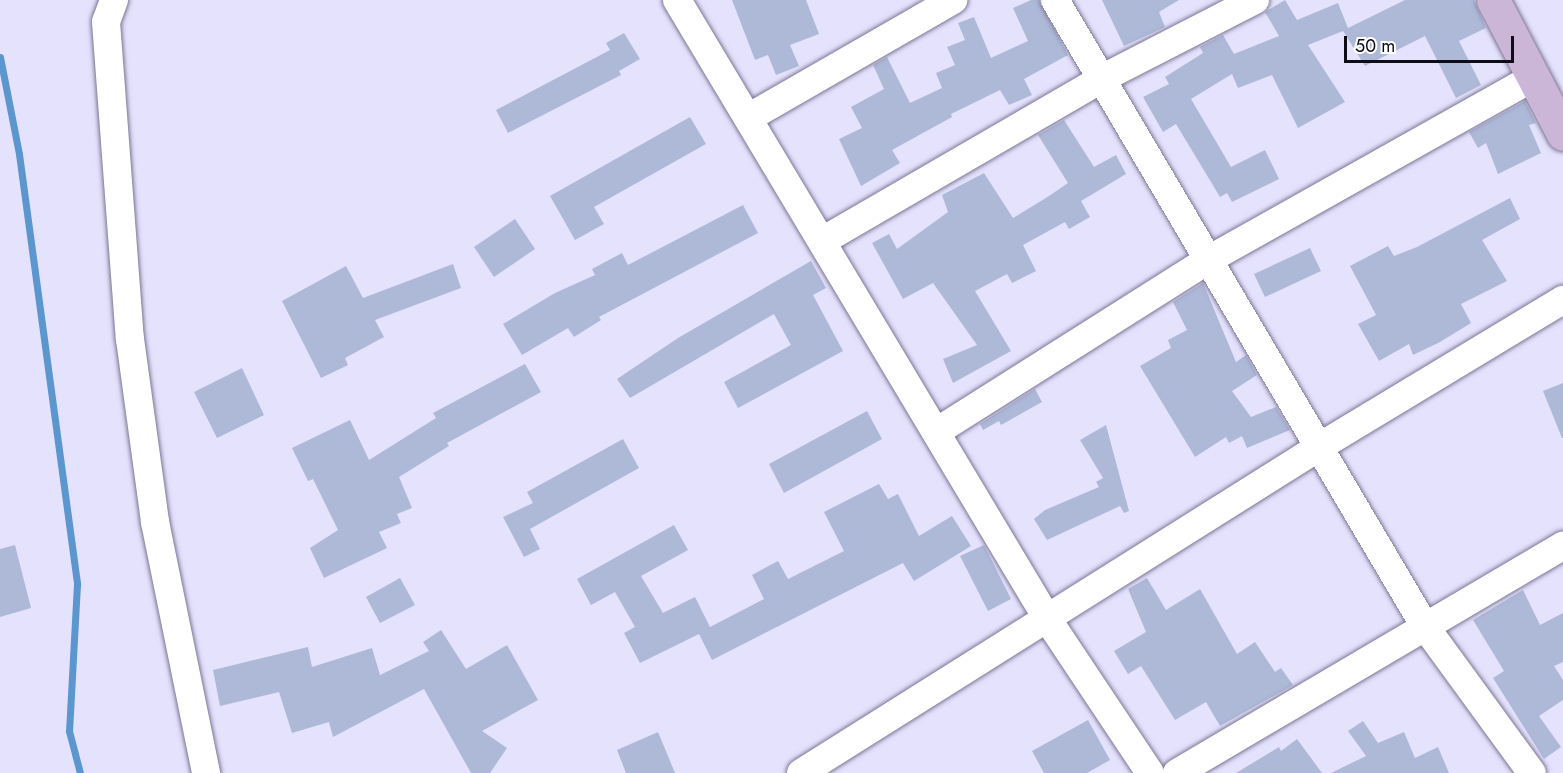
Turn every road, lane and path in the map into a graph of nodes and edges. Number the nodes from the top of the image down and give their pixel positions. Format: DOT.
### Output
graph roads {
  1 [pos="114,0"];
  2 [pos="953,0"];
  3 [pos="1055,0"];
  4 [pos="1255,0"];
  5 [pos="1493,0"];
  6 [pos="681,1"];
  7 [pos="1534,76"];
  8 [pos="1103,78"];
  9 [pos="748,118"];
  10 [pos="1560,118"];
  11 [pos="822,242"];
  12 [pos="1208,260"];
  13 [pos="1563,300"];
  14 [pos="936,432"];
  15 [pos="1320,447"];
  16 [pos="1563,546"];
  17 [pos="1048,620"];
  18 [pos="1424,625"];
  19 [pos="807,771"];
  20 [pos="206,773"];
  21 [pos="1150,773"];
  22 [pos="1178,773"];
  23 [pos="1532,773"];
  1 -- 20 [label="street"];
  2 -- 9 [label="street"];
  3 -- 8 [label="street"];
  4 -- 8 [label="street"];
  5 -- 7 [label="main road"];
  6 -- 9 [label="street"];
  7 -- 10 [label="main road"];
  7 -- 12 [label="street"];
  8 -- 11 [label="street"];
  8 -- 12 [label="street"];
  9 -- 11 [label="street"];
  11 -- 14 [label="street"];
  12 -- 14 [label="street"];
  12 -- 15 [label="street"];
  13 -- 15 [label="street"];
  14 -- 17 [label="street"];
  15 -- 17 [label="street"];
  15 -- 18 [label="street"];
  16 -- 18 [label="street"];
  17 -- 19 [label="street"];
  17 -- 21 [label="street"];
  18 -- 22 [label="street"];
  18 -- 23 [label="street"];
}
